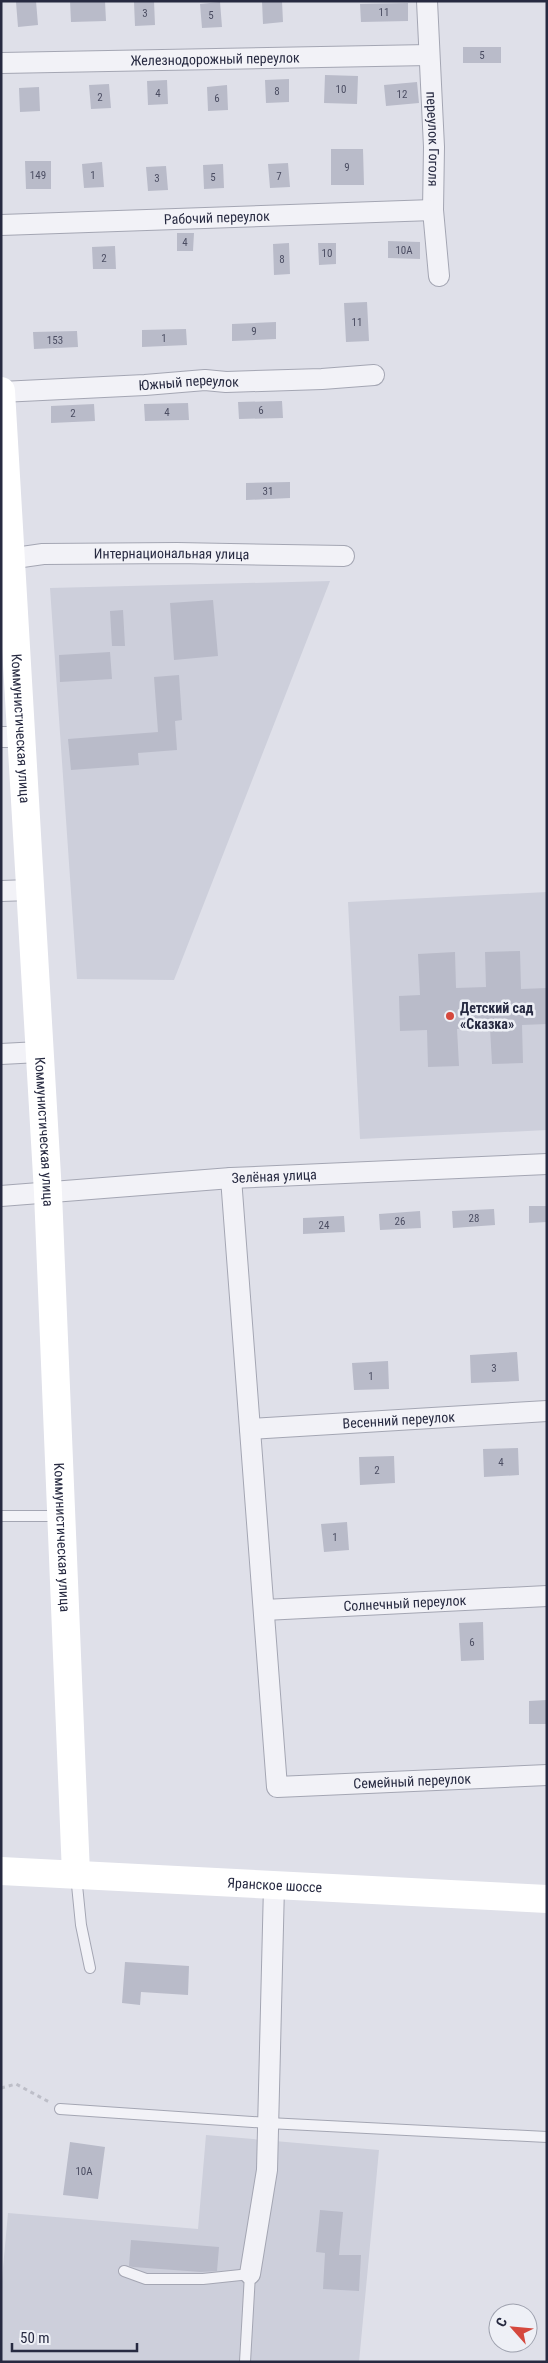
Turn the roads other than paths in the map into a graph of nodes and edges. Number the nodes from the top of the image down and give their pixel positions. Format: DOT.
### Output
graph roads {
  1 [pos="427,1"];
  2 [pos="429,55"];
  3 [pos="1,63"];
  4 [pos="433,210"];
  5 [pos="1,225"];
  6 [pos="439,276"];
  7 [pos="374,375"];
  8 [pos="1,392"];
  9 [pos="344,556"];
  10 [pos="5,560"];
  11 [pos="11,737"];
  12 [pos="30,890"];
  13 [pos="1,891"];
  14 [pos="39,1052"];
  15 [pos="1,1054"];
  16 [pos="547,1164"];
  17 [pos="231,1178"];
  18 [pos="48,1193"];
  19 [pos="1,1196"];
  20 [pos="547,1411"];
  21 [pos="250,1430"];
  22 [pos="1,1516"];
  23 [pos="61,1516"];
  24 [pos="547,1596"];
  25 [pos="264,1610"];
  26 [pos="547,1775"];
  27 [pos="1,1871"];
  28 [pos="76,1874"];
  29 [pos="274,1886"];
  30 [pos="547,1899"];
  31 [pos="90,1968"];
  32 [pos="60,2109"];
  33 [pos="268,2123"];
  34 [pos="547,2137"];
  35 [pos="124,2271"];
  36 [pos="250,2274"];
  37 [pos="245,2362"];
  1 -- 2 [label="street, переулок Гоголя"];
  2 -- 3 [label="street, Железнодорожный переулок"];
  2 -- 4 [label="street, переулок Гоголя"];
  4 -- 5 [label="street, Рабочий переулок"];
  4 -- 6 [label="street, переулок Гоголя"];
  7 -- 8 [label="street, Южный переулок"];
  8 -- 10 [label="street, Коммунистическая улица"];
  9 -- 10 [label="street, Интернациональная улица"];
  10 -- 11 [label="street, Коммунистическая улица"];
  11 -- 12 [label="street, Коммунистическая улица"];
  12 -- 13 [label="street"];
  12 -- 14 [label="street, Коммунистическая улица"];
  14 -- 15 [label="street"];
  14 -- 18 [label="street, Коммунистическая улица"];
  16 -- 17 [label="street, Зелёная улица"];
  17 -- 18 [label="street, Зелёная улица"];
  17 -- 21 [label="street"];
  18 -- 19 [label="street, Зелёная улица"];
  18 -- 23 [label="street, Коммунистическая улица"];
  20 -- 21 [label="street, Весенний переулок"];
  21 -- 25 [label="street"];
  22 -- 23 [label="lane"];
  23 -- 28 [label="street, Коммунистическая улица"];
  24 -- 25 [label="street, Солнечный переулок"];
  25 -- 26 [label="street, Семейный переулок"];
  27 -- 28 [label="street, Яранское шоссе"];
  28 -- 29 [label="street, Яранское шоссе"];
  28 -- 31 [label="lane"];
  29 -- 30 [label="street, Яранское шоссе"];
  29 -- 33 [label="street"];
  32 -- 33 [label="lane"];
  33 -- 34 [label="lane"];
  33 -- 36 [label="street"];
  35 -- 36 [label="lane"];
  36 -- 37 [label="lane"];
}
